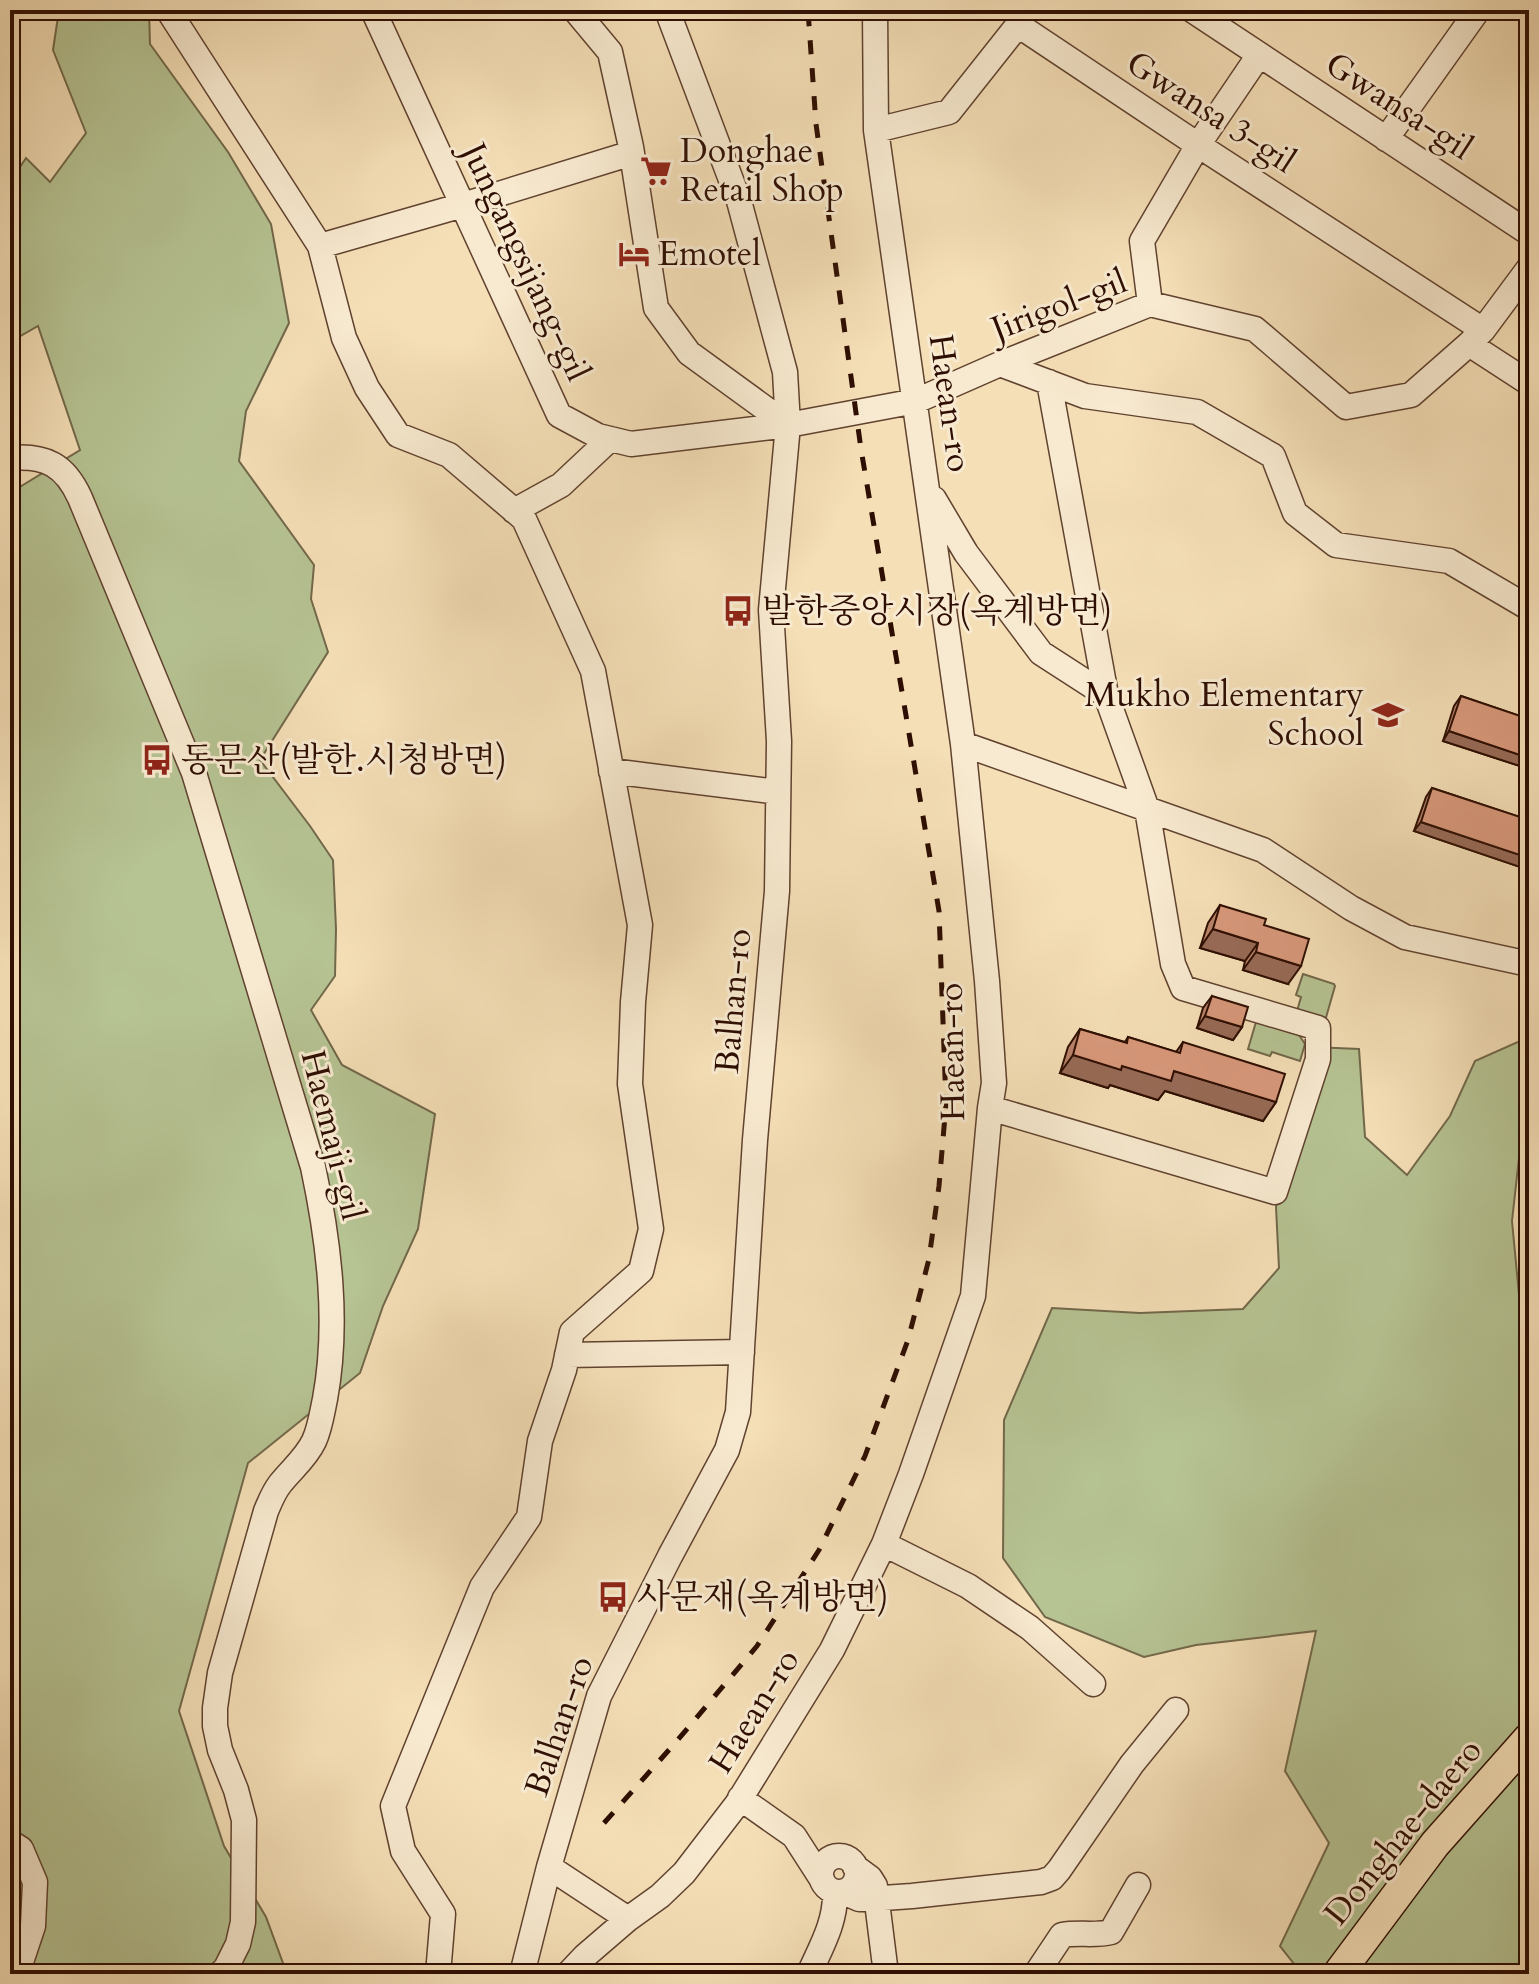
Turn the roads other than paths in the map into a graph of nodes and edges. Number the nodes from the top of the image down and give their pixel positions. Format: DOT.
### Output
graph roads {
  1 [pos="168,10"];
  2 [pos="373,10"];
  3 [pos="575,10"];
  4 [pos="667,10"];
  5 [pos="875,10"];
  6 [pos="1193,10"];
  7 [pos="1478,10"];
  8 [pos="1024,18"];
  9 [pos="1259,55"];
  10 [pos="876,130"];
  11 [pos="1386,139"];
  12 [pos="1198,145"];
  13 [pos="632,153"];
  14 [pos="463,205"];
  15 [pos="1529,233"];
  16 [pos="320,246"];
  17 [pos="1529,268"];
  18 [pos="1150,304"];
  19 [pos="1476,337"];
  20 [pos="1000,364"];
  21 [pos="1049,382"];
  22 [pos="1529,383"];
  23 [pos="916,401"];
  24 [pos="788,425"];
  25 [pos="610,439"];
  26 [pos="10,458"];
  27 [pos="928,490"];
  28 [pos="514,511"];
  29 [pos="1529,608"];
  30 [pos="1106,695"];
  31 [pos="963,744"];
  32 [pos="611,771"];
  33 [pos="778,792"];
  34 [pos="1147,809"];
  35 [pos="1529,964"];
  36 [pos="990,1108"];
  37 [pos="742,1352"];
  38 [pos="567,1355"];
  39 [pos="884,1544"];
  40 [pos="1093,1684"];
  41 [pos="1176,1710"];
  42 [pos="1529,1738"];
  43 [pos="740,1798"];
  44 [pos="794,1836"];
  45 [pos="10,1842"];
  46 [pos="847,1862"];
  47 [pos="549,1867"];
  48 [pos="1138,1885"];
  49 [pos="833,1887"];
  50 [pos="878,1898"];
  51 [pos="628,1919"];
  52 [pos="17,1974"];
  53 [pos="220,1974"];
  54 [pos="438,1974"];
  55 [pos="522,1974"];
  56 [pos="568,1974"];
  57 [pos="809,1974"];
  58 [pos="886,1974"];
  59 [pos="1036,1974"];
  60 [pos="1338,1974"];
  1 -- 16 [label="street"];
  2 -- 14 [label="street, Jungangsijang-gil"];
  3 -- 13 [label="street"];
  4 -- 24 [label="street, Balhan-ro"];
  5 -- 10 [label="street, Haean-ro"];
  6 -- 9 [label="street, Gwansa-gil"];
  7 -- 11 [label="street"];
  8 -- 10 [label="street, Gwansa 3-gil"];
  8 -- 12 [label="street, Gwansa 3-gil"];
  9 -- 11 [label="street, Gwansa-gil"];
  9 -- 12 [label="street"];
  10 -- 23 [label="street, Haean-ro"];
  11 -- 15 [label="street, Gwansa-gil"];
  12 -- 18 [label="street"];
  12 -- 19 [label="street, Gwansa 3-gil"];
  13 -- 14 [label="street"];
  13 -- 24 [label="street"];
  14 -- 16 [label="street"];
  14 -- 25 [label="street, Jungangsijang-gil"];
  16 -- 28 [label="street"];
  17 -- 19 [label="street, Jirigol-gil"];
  18 -- 19 [label="street, Jirigol-gil"];
  18 -- 20 [label="street, Jirigol-gil"];
  19 -- 22 [label="street, Gwansa 3-gil"];
  20 -- 21 [label="street"];
  20 -- 23 [label="street, Jirigol-gil"];
  21 -- 29 [label="street"];
  21 -- 30 [label="street"];
  23 -- 24 [label="street, Jirigol-gil"];
  23 -- 27 [label="street, Haean-ro"];
  24 -- 25 [label="street, Jungangsijang-gil"];
  24 -- 33 [label="street, Balhan-ro"];
  25 -- 28 [label="street"];
  26 -- 53 [label="street, Haemaji-gil"];
  27 -- 30 [label="street"];
  27 -- 31 [label="street, Haean-ro"];
  28 -- 32 [label="street"];
  30 -- 34 [label="street"];
  31 -- 34 [label="street"];
  31 -- 36 [label="street, Haean-ro"];
  32 -- 33 [label="street"];
  32 -- 38 [label="street"];
  33 -- 37 [label="street, Balhan-ro"];
  34 -- 35 [label="street"];
  34 -- 36 [label="street"];
  36 -- 39 [label="street, Haean-ro"];
  37 -- 38 [label="street"];
  37 -- 47 [label="street, Balhan-ro"];
  38 -- 54 [label="street"];
  39 -- 40 [label="street"];
  39 -- 43 [label="street, Haean-ro"];
  41 -- 50 [label="street"];
  42 -- 60 [label="main road, Donghae-daero"];
  43 -- 44 [label="street"];
  43 -- 51 [label="street, Haean-ro"];
  44 -- 46 [label="street"];
  44 -- 49 [label="street"];
  45 -- 52 [label="street"];
  46 -- 49 [label="street"];
  46 -- 50 [label="street"];
  47 -- 51 [label="street"];
  47 -- 55 [label="street, Balhan-ro"];
  48 -- 59 [label="street"];
  49 -- 50 [label="street"];
  49 -- 57 [label="street"];
  50 -- 58 [label="street"];
  51 -- 56 [label="street, Haean-ro"];
}
